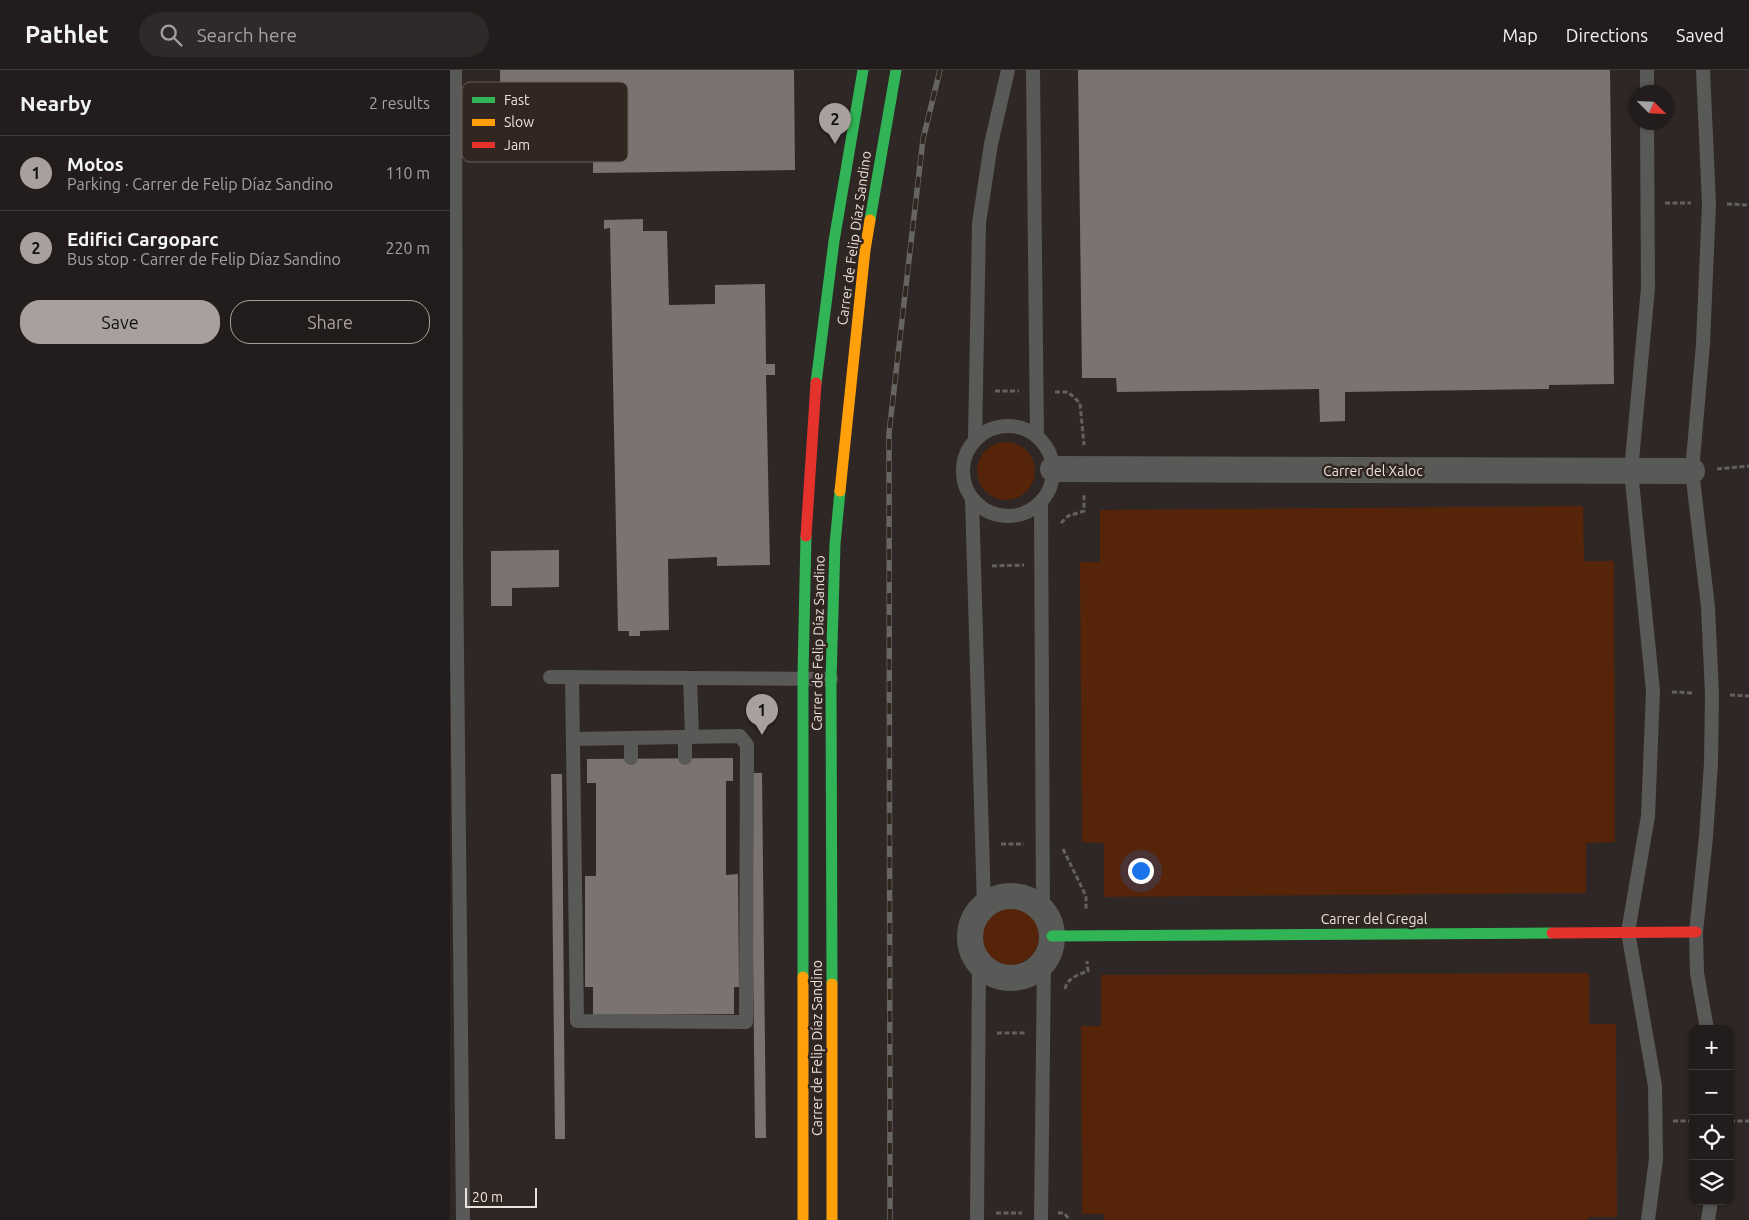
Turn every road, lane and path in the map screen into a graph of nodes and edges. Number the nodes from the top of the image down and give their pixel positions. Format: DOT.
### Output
graph roads {
  1 [pos="455,70"];
  2 [pos="863,70"];
  3 [pos="896,70"];
  4 [pos="1008,70"];
  5 [pos="1033,70"];
  6 [pos="1647,70"];
  7 [pos="1703,70"];
  8 [pos="1647,85"];
  9 [pos="1647,130"];
  10 [pos="1037,437"];
  11 [pos="975,440"];
  12 [pos="1749,466"];
  13 [pos="1053,470"];
  14 [pos="1631,471"];
  15 [pos="1692,471"];
  16 [pos="972,499"];
  17 [pos="1040,502"];
  18 [pos="550,677"];
  19 [pos="572,677"];
  20 [pos="690,678"];
  21 [pos="803,680"];
  22 [pos="830,680"];
  23 [pos="689,737"];
  24 [pos="631,738"];
  25 [pos="573,739"];
  26 [pos="631,758"];
  27 [pos="685,758"];
  28 [pos="984,906"];
  29 [pos="1043,912"];
  30 [pos="1628,932"];
  31 [pos="1696,932"];
  32 [pos="1052,936"];
  33 [pos="1044,962"];
  34 [pos="979,964"];
  35 [pos="1706,1025"];
  36 [pos="979,1032"];
  37 [pos="1043,1034"];
  38 [pos="1734,1121"];
  39 [pos="1749,1121"];
  40 [pos="1710,1205"];
  41 [pos="463,1220"];
  42 [pos="803,1220"];
  43 [pos="832,1220"];
  44 [pos="977,1220"];
  45 [pos="1041,1220"];
  46 [pos="1648,1220"];
  47 [pos="1708,1220"];
  1 -- 41 [label="lane"];
  2 -- 21 [label="main road, Carrer de Felip Díaz Sandino"];
  3 -- 22 [label="main road, Carrer de Felip Díaz Sandino"];
  4 -- 11 [label="lane"];
  5 -- 10 [label="lane"];
  6 -- 8 [label="lane"];
  7 -- 15 [label="lane"];
  9 -- 14 [label="lane"];
  10 -- 11 [label="lane"];
  10 -- 13 [label="lane"];
  11 -- 16 [label="lane"];
  12 -- 15 [label="path"];
  13 -- 14 [label="street, Carrer del Xaloc"];
  13 -- 17 [label="lane"];
  14 -- 15 [label="street, Carrer del Xaloc"];
  14 -- 30 [label="lane"];
  15 -- 31 [label="lane"];
  16 -- 17 [label="lane"];
  16 -- 28 [label="lane"];
  17 -- 29 [label="lane"];
  18 -- 19 [label="lane"];
  19 -- 20 [label="lane"];
  19 -- 25 [label="lane"];
  20 -- 21 [label="lane"];
  20 -- 23 [label="lane"];
  21 -- 22 [label="lane"];
  21 -- 42 [label="main road, Carrer de Felip Díaz Sandino"];
  22 -- 43 [label="main road, Carrer de Felip Díaz Sandino"];
  23 -- 24 [label="lane"];
  23 -- 25 [label="lane"];
  23 -- 27 [label="lane"];
  24 -- 25 [label="lane"];
  24 -- 26 [label="lane"];
  28 -- 29 [label="street"];
  28 -- 34 [label="street"];
  29 -- 32 [label="street"];
  30 -- 31 [label="main road, Carrer del Gregal"];
  30 -- 32 [label="main road, Carrer del Gregal"];
  30 -- 46 [label="lane"];
  31 -- 35 [label="lane"];
  32 -- 33 [label="street"];
  33 -- 34 [label="street"];
  33 -- 37 [label="lane"];
  34 -- 36 [label="lane"];
  36 -- 37 [label="path"];
  36 -- 44 [label="lane"];
  37 -- 45 [label="lane"];
  38 -- 39 [label="path"];
  40 -- 47 [label="lane"];
}
